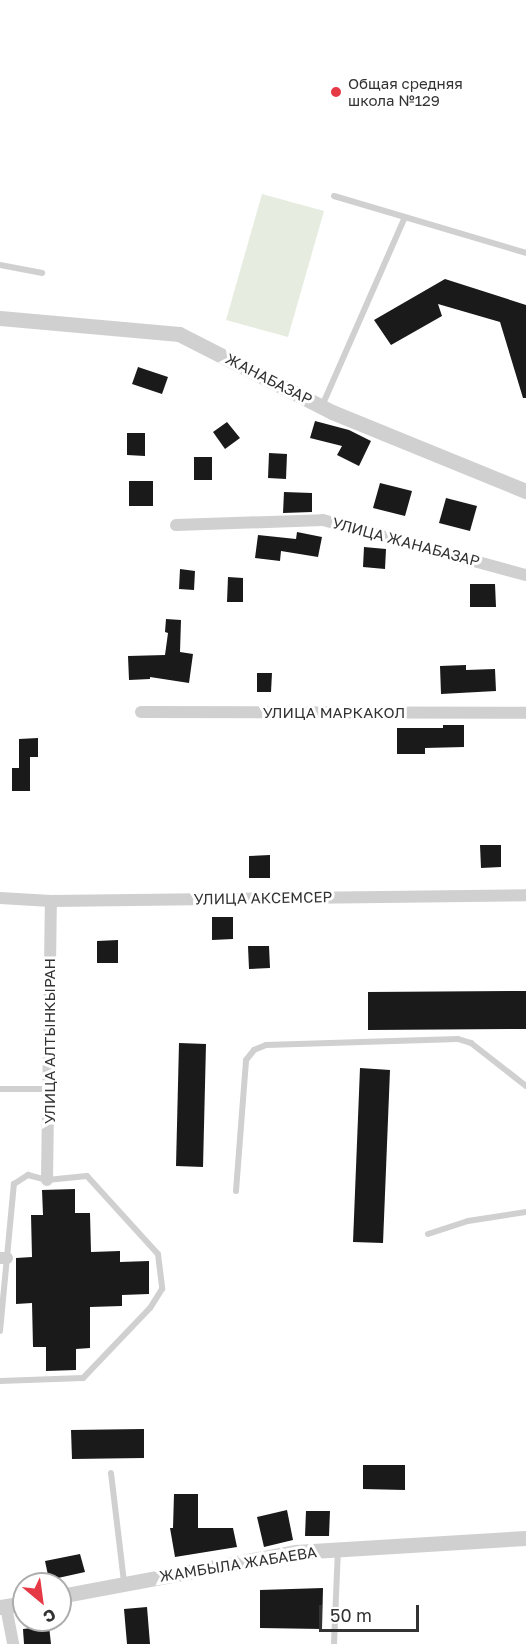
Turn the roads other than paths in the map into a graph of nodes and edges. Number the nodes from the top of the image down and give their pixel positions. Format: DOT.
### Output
graph roads {
  1 [pos="334,196"];
  2 [pos="405,217"];
  3 [pos="526,254"];
  4 [pos="0,265"];
  5 [pos="42,273"];
  6 [pos="0,318"];
  7 [pos="321,406"];
  8 [pos="526,491"];
  9 [pos="176,525"];
  10 [pos="526,576"];
  11 [pos="141,712"];
  12 [pos="526,713"];
  13 [pos="526,895"];
  14 [pos="0,898"];
  15 [pos="51,901"];
  16 [pos="526,1086"];
  17 [pos="0,1089"];
  18 [pos="49,1089"];
  19 [pos="47,1180"];
  20 [pos="236,1191"];
  21 [pos="526,1212"];
  22 [pos="428,1234"];
  23 [pos="3,1258"];
  24 [pos="0,1331"];
  25 [pos="0,1381"];
  26 [pos="111,1473"];
  27 [pos="526,1538"];
  28 [pos="338,1550"];
  29 [pos="124,1582"];
  30 [pos="72,1593"];
  31 [pos="3,1607"];
  32 [pos="13,1644"];
  33 [pos="334,1644"];
  1 -- 2 [label="lane"];
  2 -- 3 [label="lane"];
  2 -- 7 [label="lane"];
  4 -- 5 [label="lane"];
  6 -- 7 [label="street, ЖАНАБАЗАР"];
  7 -- 8 [label="street, ЖАНАБАЗАР"];
  9 -- 10 [label="street, УЛИЦА ЖАНАБАЗАР"];
  11 -- 12 [label="street, УЛИЦА МАРКАКОЛ"];
  13 -- 15 [label="street, УЛИЦА АКСЕМСЕР"];
  14 -- 15 [label="street, УЛИЦА АКСЕМСЕР"];
  15 -- 18 [label="street, УЛИЦА АЛТЫНКЫРАН"];
  16 -- 20 [label="lane"];
  17 -- 18 [label="lane"];
  18 -- 19 [label="street, УЛИЦА АЛТЫНКЫРАН"];
  19 -- 23 [label="lane"];
  19 -- 25 [label="lane"];
  21 -- 22 [label="lane"];
  23 -- 24 [label="lane"];
  26 -- 29 [label="lane"];
  27 -- 28 [label="street, ЖАМБЫЛА ЖАБАЕВА"];
  28 -- 29 [label="street, ЖАМБЫЛА ЖАБАЕВА"];
  28 -- 33 [label="lane"];
  29 -- 30 [label="street, ЖАМБЫЛА ЖАБАЕВА"];
  31 -- 32 [label="street"];
}
